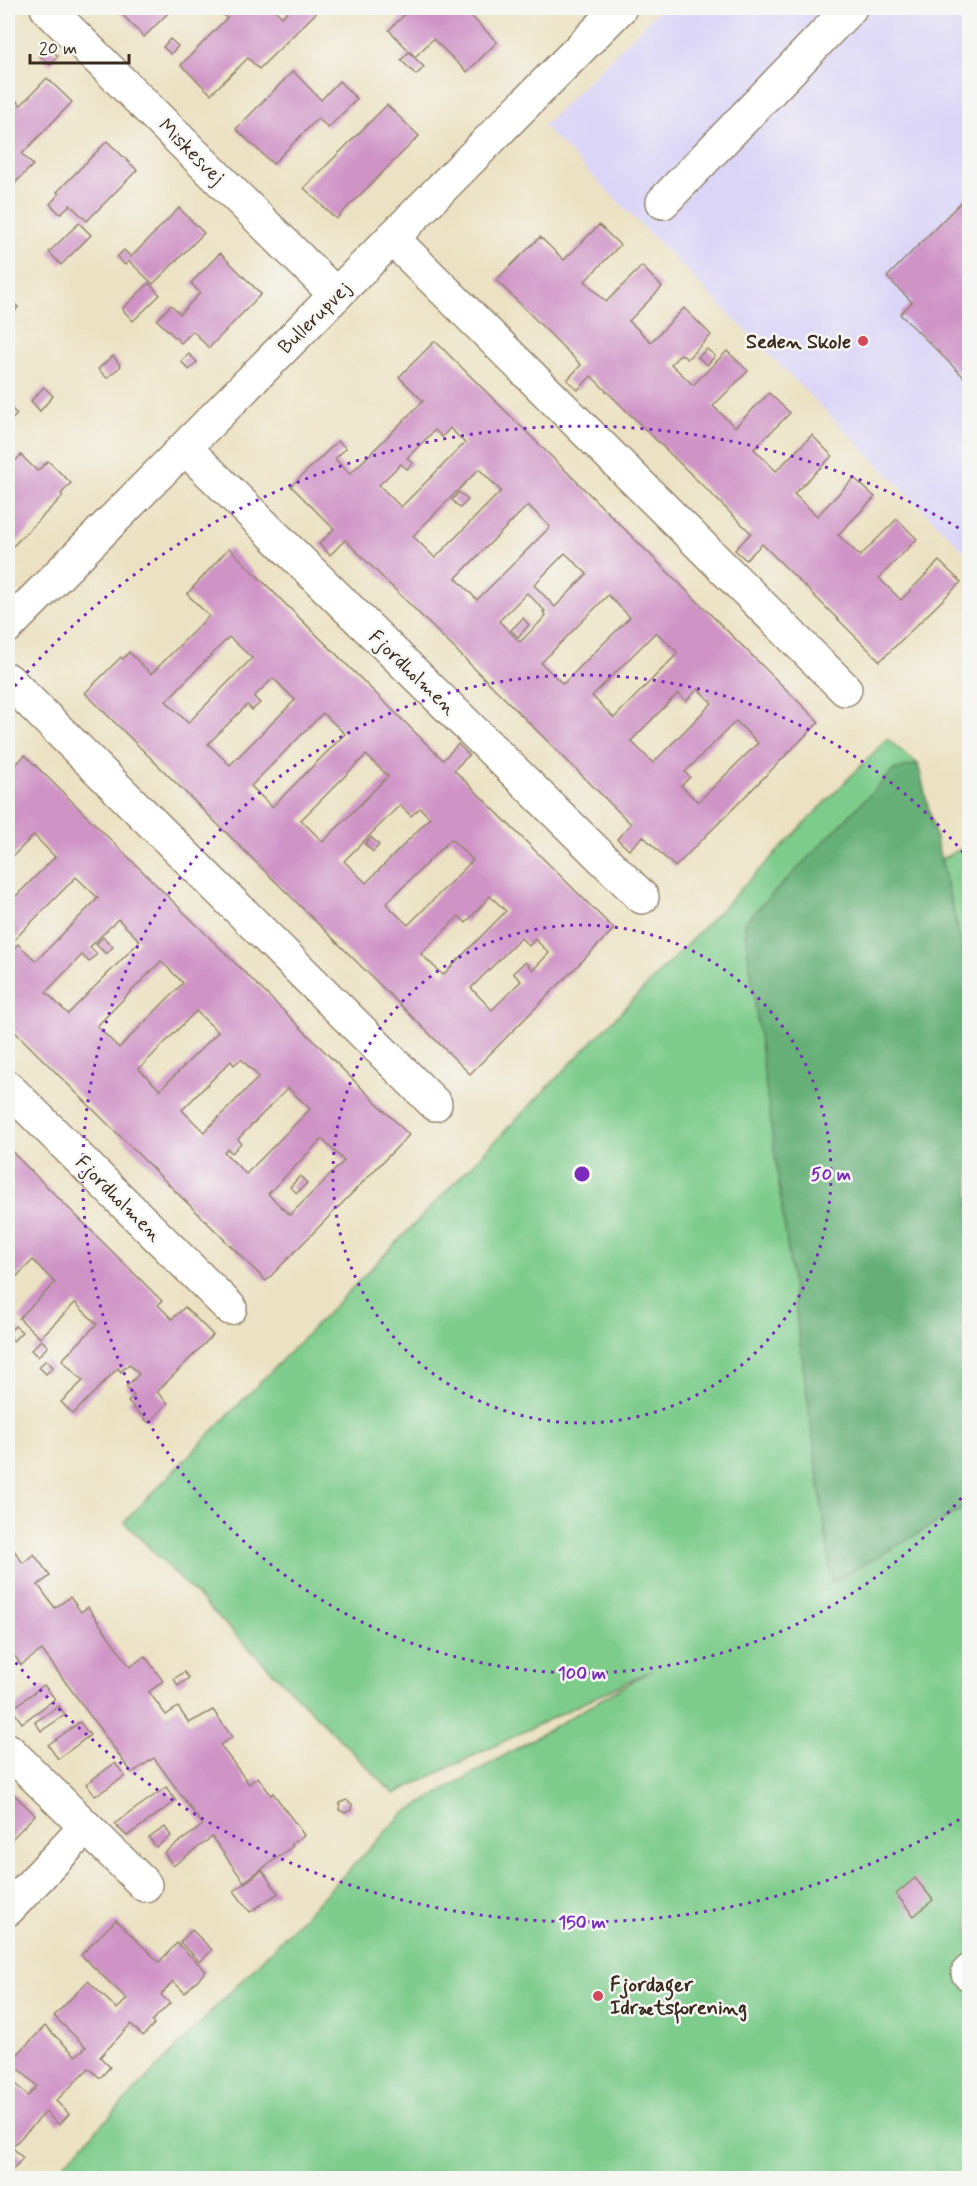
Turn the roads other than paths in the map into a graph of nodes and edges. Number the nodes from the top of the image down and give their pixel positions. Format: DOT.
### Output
graph roads {
  1 [pos="47,8"];
  2 [pos="620,8"];
  3 [pos="850,8"];
  4 [pos="663,202"];
  5 [pos="393,238"];
  6 [pos="336,295"];
  7 [pos="184,448"];
  8 [pos="8,624"];
  9 [pos="8,680"];
  10 [pos="845,689"];
  11 [pos="642,897"];
  12 [pos="8,1088"];
  13 [pos="435,1104"];
  14 [pos="230,1308"];
  15 [pos="8,1750"];
  16 [pos="86,1827"];
  17 [pos="145,1886"];
  18 [pos="8,1909"];
  1 -- 6 [label="street, Miskesvej"];
  2 -- 5 [label="street, Bullerupvej"];
  3 -- 4 [label="street"];
  5 -- 6 [label="street, Bullerupvej"];
  5 -- 10 [label="street"];
  6 -- 7 [label="street, Bullerupvej"];
  7 -- 8 [label="street, Bullerupvej"];
  7 -- 11 [label="street, Fjordholmen"];
  9 -- 13 [label="street"];
  12 -- 14 [label="street, Fjordholmen"];
  15 -- 16 [label="street"];
  16 -- 17 [label="street"];
  16 -- 18 [label="street"];
}
